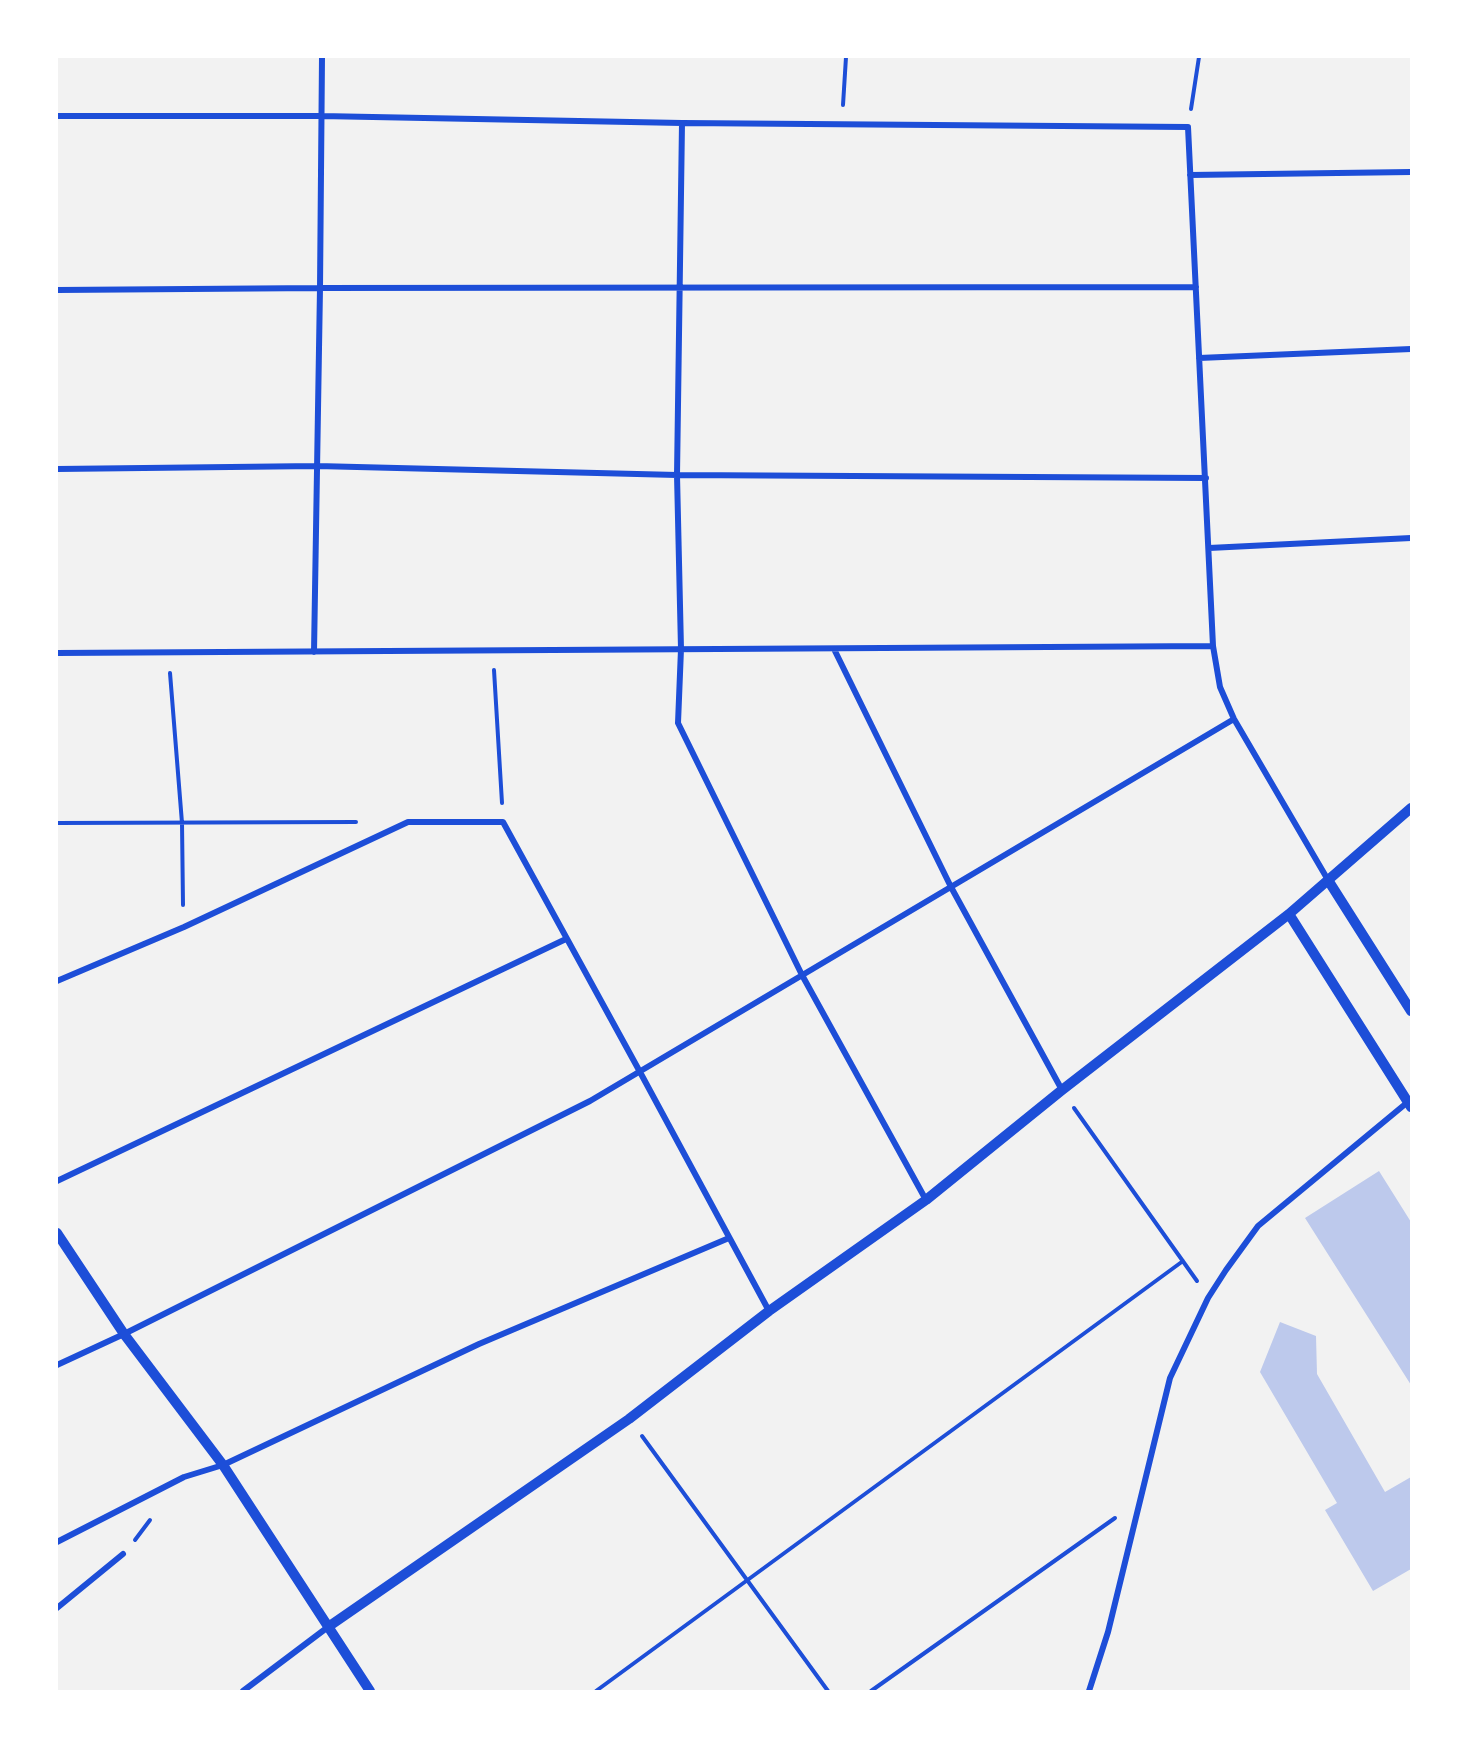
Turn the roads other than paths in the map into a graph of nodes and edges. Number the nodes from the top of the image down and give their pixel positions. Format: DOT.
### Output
graph roads {
  1 [pos="322,57"];
  2 [pos="57,116"];
  3 [pos="321,116"];
  4 [pos="682,123"];
  5 [pos="1411,172"];
  6 [pos="1190,175"];
  7 [pos="1196,287"];
  8 [pos="320,288"];
  9 [pos="680,289"];
  10 [pos="57,290"];
  11 [pos="1411,349"];
  12 [pos="1199,358"];
  13 [pos="317,466"];
  14 [pos="57,469"];
  15 [pos="677,475"];
  16 [pos="1206,478"];
  17 [pos="1411,538"];
  18 [pos="1209,548"];
  19 [pos="1213,646"];
  20 [pos="681,649"];
  21 [pos="834,649"];
  22 [pos="314,652"];
  23 [pos="57,653"];
  24 [pos="1234,719"];
  25 [pos="1411,808"];
  26 [pos="1328,880"];
  27 [pos="951,887"];
  28 [pos="1289,914"];
  29 [pos="566,939"];
  30 [pos="802,975"];
  31 [pos="57,981"];
  32 [pos="1411,1011"];
  33 [pos="640,1072"];
  34 [pos="1062,1090"];
  35 [pos="1410,1103"];
  36 [pos="57,1181"];
  37 [pos="926,1200"];
  38 [pos="57,1233"];
  39 [pos="729,1238"];
  40 [pos="769,1311"];
  41 [pos="124,1334"];
  42 [pos="57,1365"];
  43 [pos="223,1465"];
  44 [pos="57,1542"];
  45 [pos="123,1554"];
  46 [pos="57,1608"];
  47 [pos="328,1627"];
  48 [pos="243,1691"];
  49 [pos="370,1691"];
  50 [pos="1089,1691"];
  1 -- 3 [label="street"];
  2 -- 3 [label="street"];
  3 -- 4 [label="street"];
  3 -- 8 [label="street"];
  4 -- 6 [label="street"];
  4 -- 9 [label="street"];
  5 -- 6 [label="street"];
  6 -- 7 [label="street"];
  7 -- 9 [label="street"];
  7 -- 12 [label="street"];
  8 -- 9 [label="street"];
  8 -- 10 [label="street"];
  8 -- 13 [label="street"];
  9 -- 15 [label="street"];
  11 -- 12 [label="street"];
  12 -- 16 [label="street"];
  13 -- 14 [label="street"];
  13 -- 15 [label="street"];
  13 -- 22 [label="street"];
  15 -- 16 [label="street"];
  15 -- 20 [label="street"];
  16 -- 18 [label="street"];
  17 -- 18 [label="street"];
  18 -- 19 [label="street"];
  19 -- 21 [label="street"];
  19 -- 24 [label="street"];
  20 -- 21 [label="street"];
  20 -- 22 [label="street"];
  20 -- 30 [label="street"];
  21 -- 27 [label="street"];
  22 -- 23 [label="street"];
  24 -- 26 [label="street"];
  24 -- 27 [label="street"];
  25 -- 26 [label="street"];
  26 -- 28 [label="street"];
  26 -- 32 [label="street"];
  27 -- 30 [label="street"];
  27 -- 34 [label="street"];
  28 -- 34 [label="street"];
  28 -- 35 [label="street"];
  29 -- 31 [label="street"];
  29 -- 33 [label="street"];
  29 -- 36 [label="street"];
  30 -- 33 [label="street"];
  30 -- 37 [label="street"];
  33 -- 39 [label="street"];
  33 -- 41 [label="street"];
  34 -- 37 [label="street"];
  35 -- 50 [label="street"];
  37 -- 40 [label="street"];
  38 -- 41 [label="street"];
  39 -- 40 [label="street"];
  39 -- 43 [label="street"];
  40 -- 47 [label="street"];
  41 -- 42 [label="street"];
  41 -- 43 [label="street"];
  43 -- 44 [label="street"];
  43 -- 47 [label="street"];
  45 -- 46 [label="street"];
  47 -- 48 [label="street"];
  47 -- 49 [label="street"];
}
